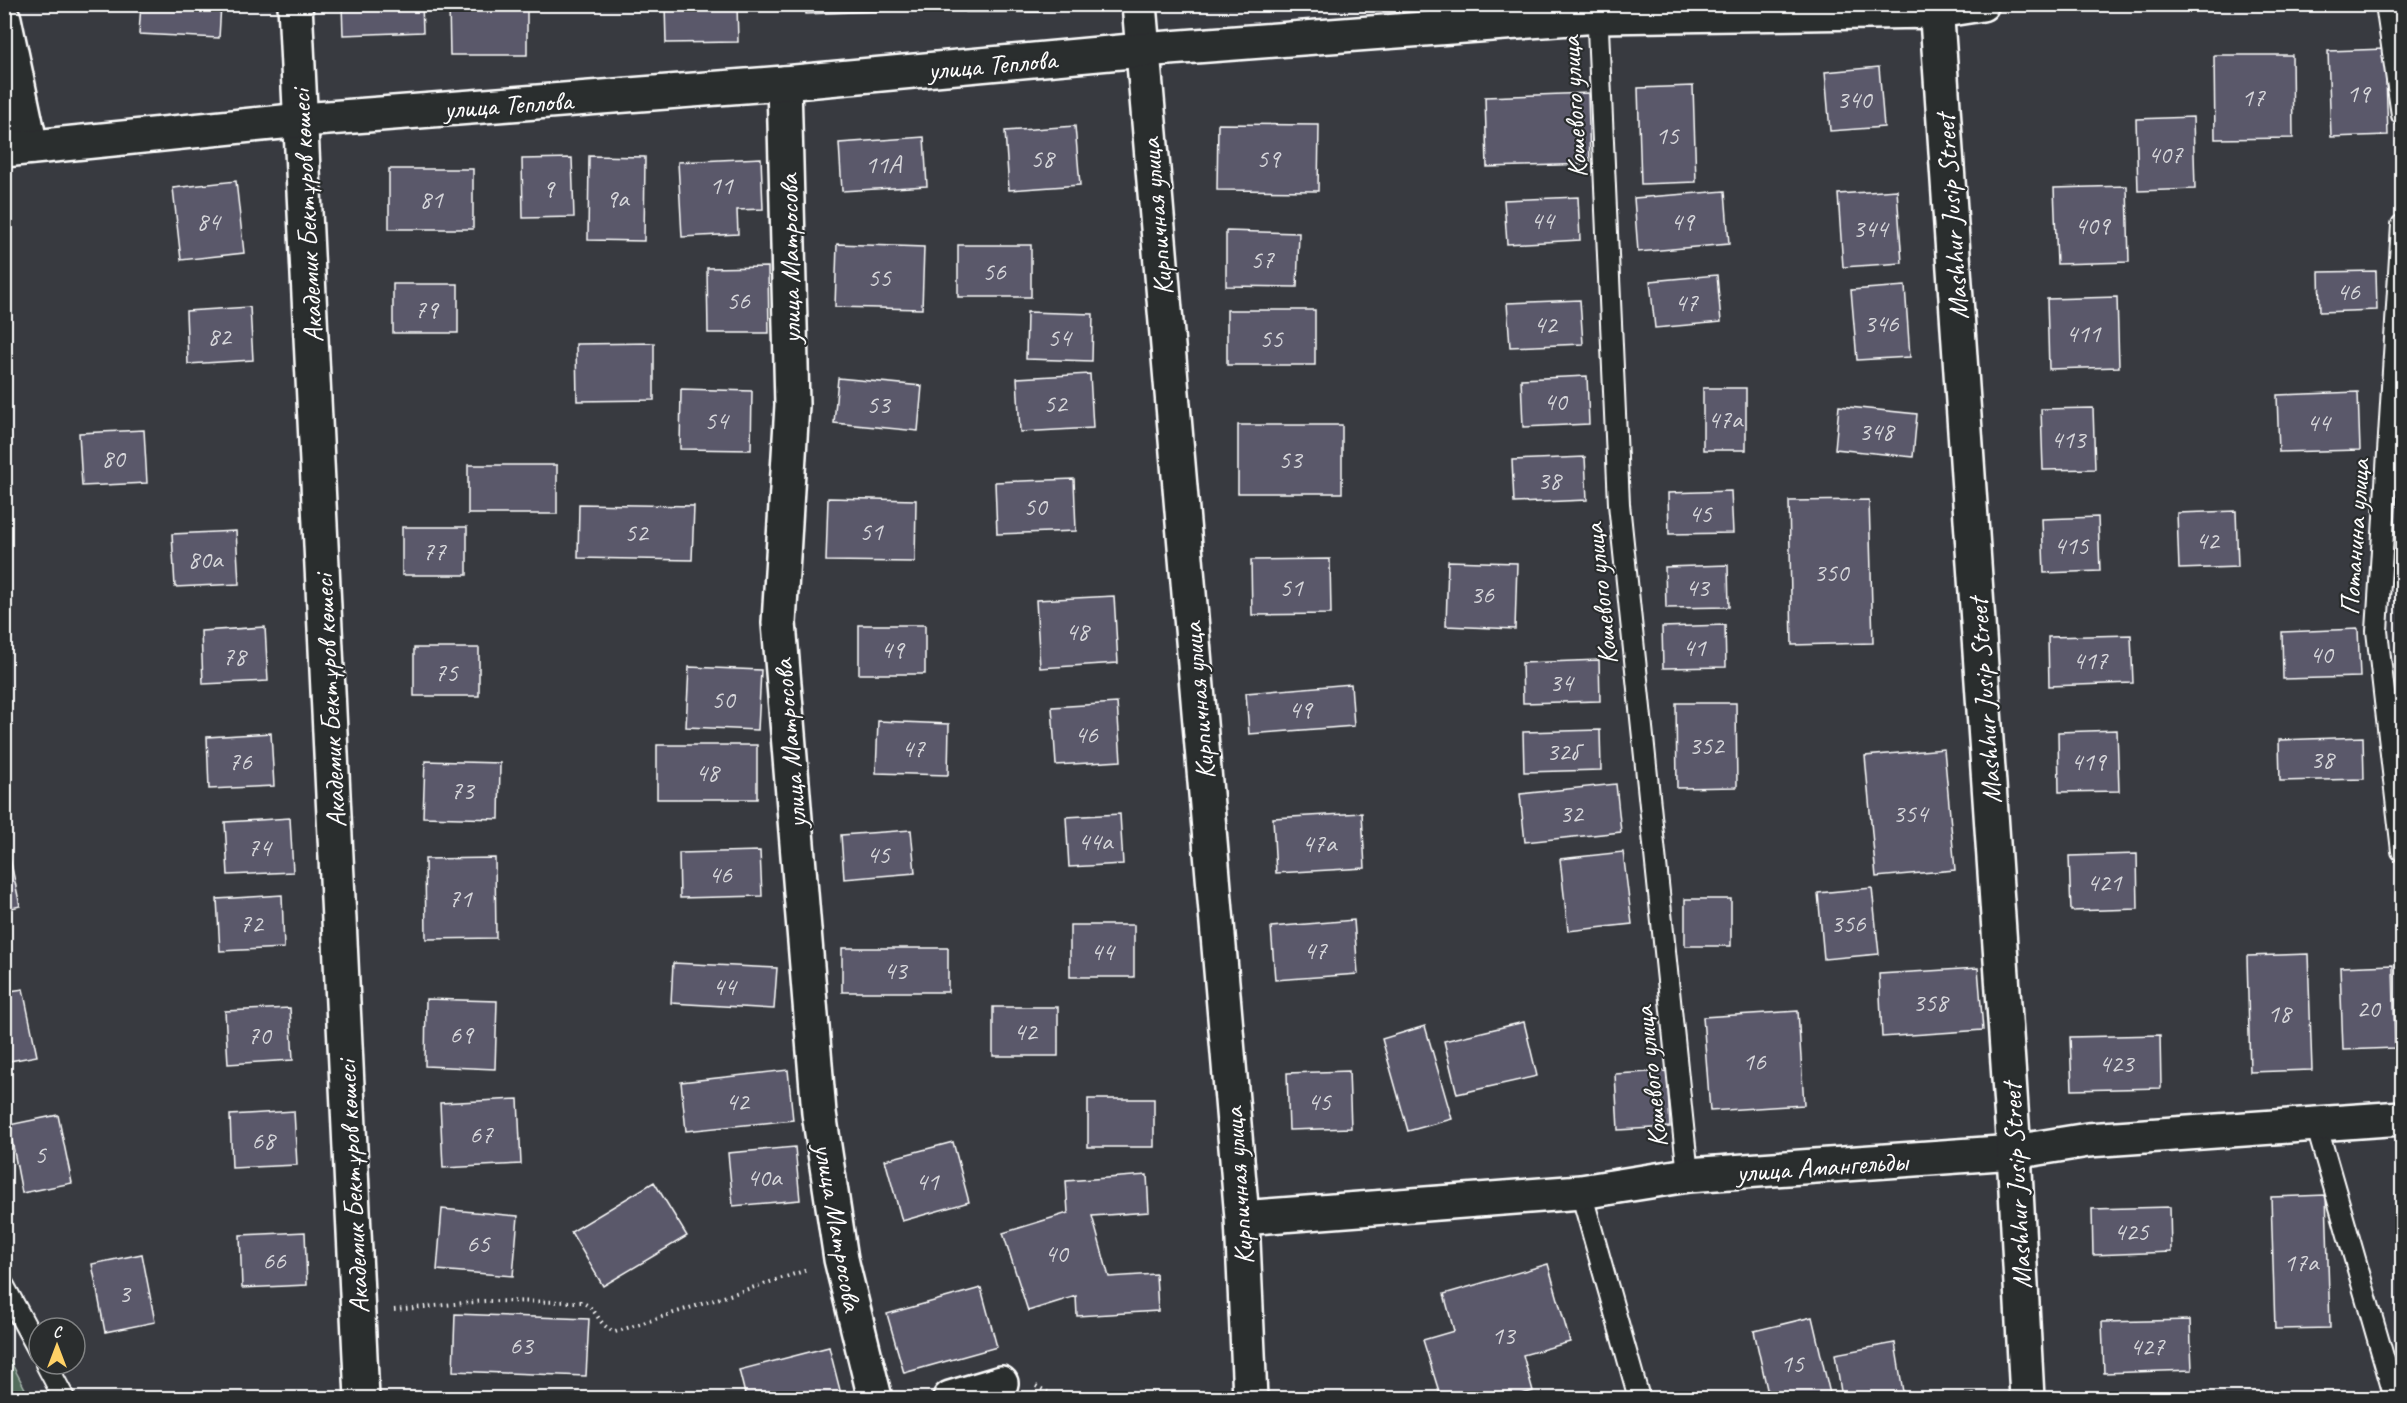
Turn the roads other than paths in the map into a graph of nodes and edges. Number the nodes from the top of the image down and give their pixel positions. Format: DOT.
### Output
graph roads {
  1 [pos="295,4"];
  2 [pos="1139,4"];
  3 [pos="1982,4"];
  4 [pos="2386,4"];
  5 [pos="1937,8"];
  6 [pos="1597,10"];
  7 [pos="4,19"];
  8 [pos="1142,50"];
  9 [pos="784,83"];
  10 [pos="2403,115"];
  11 [pos="302,120"];
  12 [pos="18,149"];
  13 [pos="2403,225"];
  14 [pos="2403,851"];
  15 [pos="2403,1118"];
  16 [pos="2316,1124"];
  17 [pos="2014,1152"];
  18 [pos="1688,1175"];
  19 [pos="1581,1192"];
  20 [pos="1242,1218"];
  21 [pos="4,1286"];
  22 [pos="27,1329"];
  23 [pos="52,1376"];
  24 [pos="1001,1383"];
  25 [pos="64,1398"];
  26 [pos="362,1398"];
  27 [pos="875,1398"];
  28 [pos="950,1398"];
  29 [pos="1250,1398"];
  30 [pos="1639,1398"];
  31 [pos="2027,1398"];
  32 [pos="2395,1398"];
  1 -- 11 [label="street, Академик Бектұров көшесі"];
  2 -- 8 [label="street, Кирпичная улица"];
  3 -- 5 [label="street, улица Теплова"];
  4 -- 10 [label="lane"];
  5 -- 6 [label="street, улица Теплова"];
  5 -- 17 [label="street, Mashhur Jusip Street"];
  6 -- 8 [label="street, улица Теплова"];
  6 -- 18 [label="lane, Кошевого улица"];
  7 -- 12 [label="street"];
  8 -- 9 [label="street, улица Теплова"];
  8 -- 20 [label="street, Кирпичная улица"];
  9 -- 11 [label="street, улица Теплова"];
  9 -- 27 [label="street, улица Матросова"];
  11 -- 12 [label="street, улица Теплова"];
  11 -- 26 [label="street, Академик Бектұров көшесі"];
  13 -- 14 [label="lane, Потанина улица"];
  15 -- 16 [label="street, улица Амангельды"];
  16 -- 17 [label="street, улица Амангельды"];
  16 -- 32 [label="lane"];
  17 -- 18 [label="street, улица Амангельды"];
  17 -- 31 [label="street, Mashhur Jusip Street"];
  18 -- 19 [label="street, улица Амангельды"];
  19 -- 20 [label="street, улица Амангельды"];
  19 -- 30 [label="lane"];
  20 -- 29 [label="street, Кирпичная улица"];
  21 -- 22 [label="lane"];
  23 -- 25 [label="lane"];
  24 -- 28 [label="street"];
}
